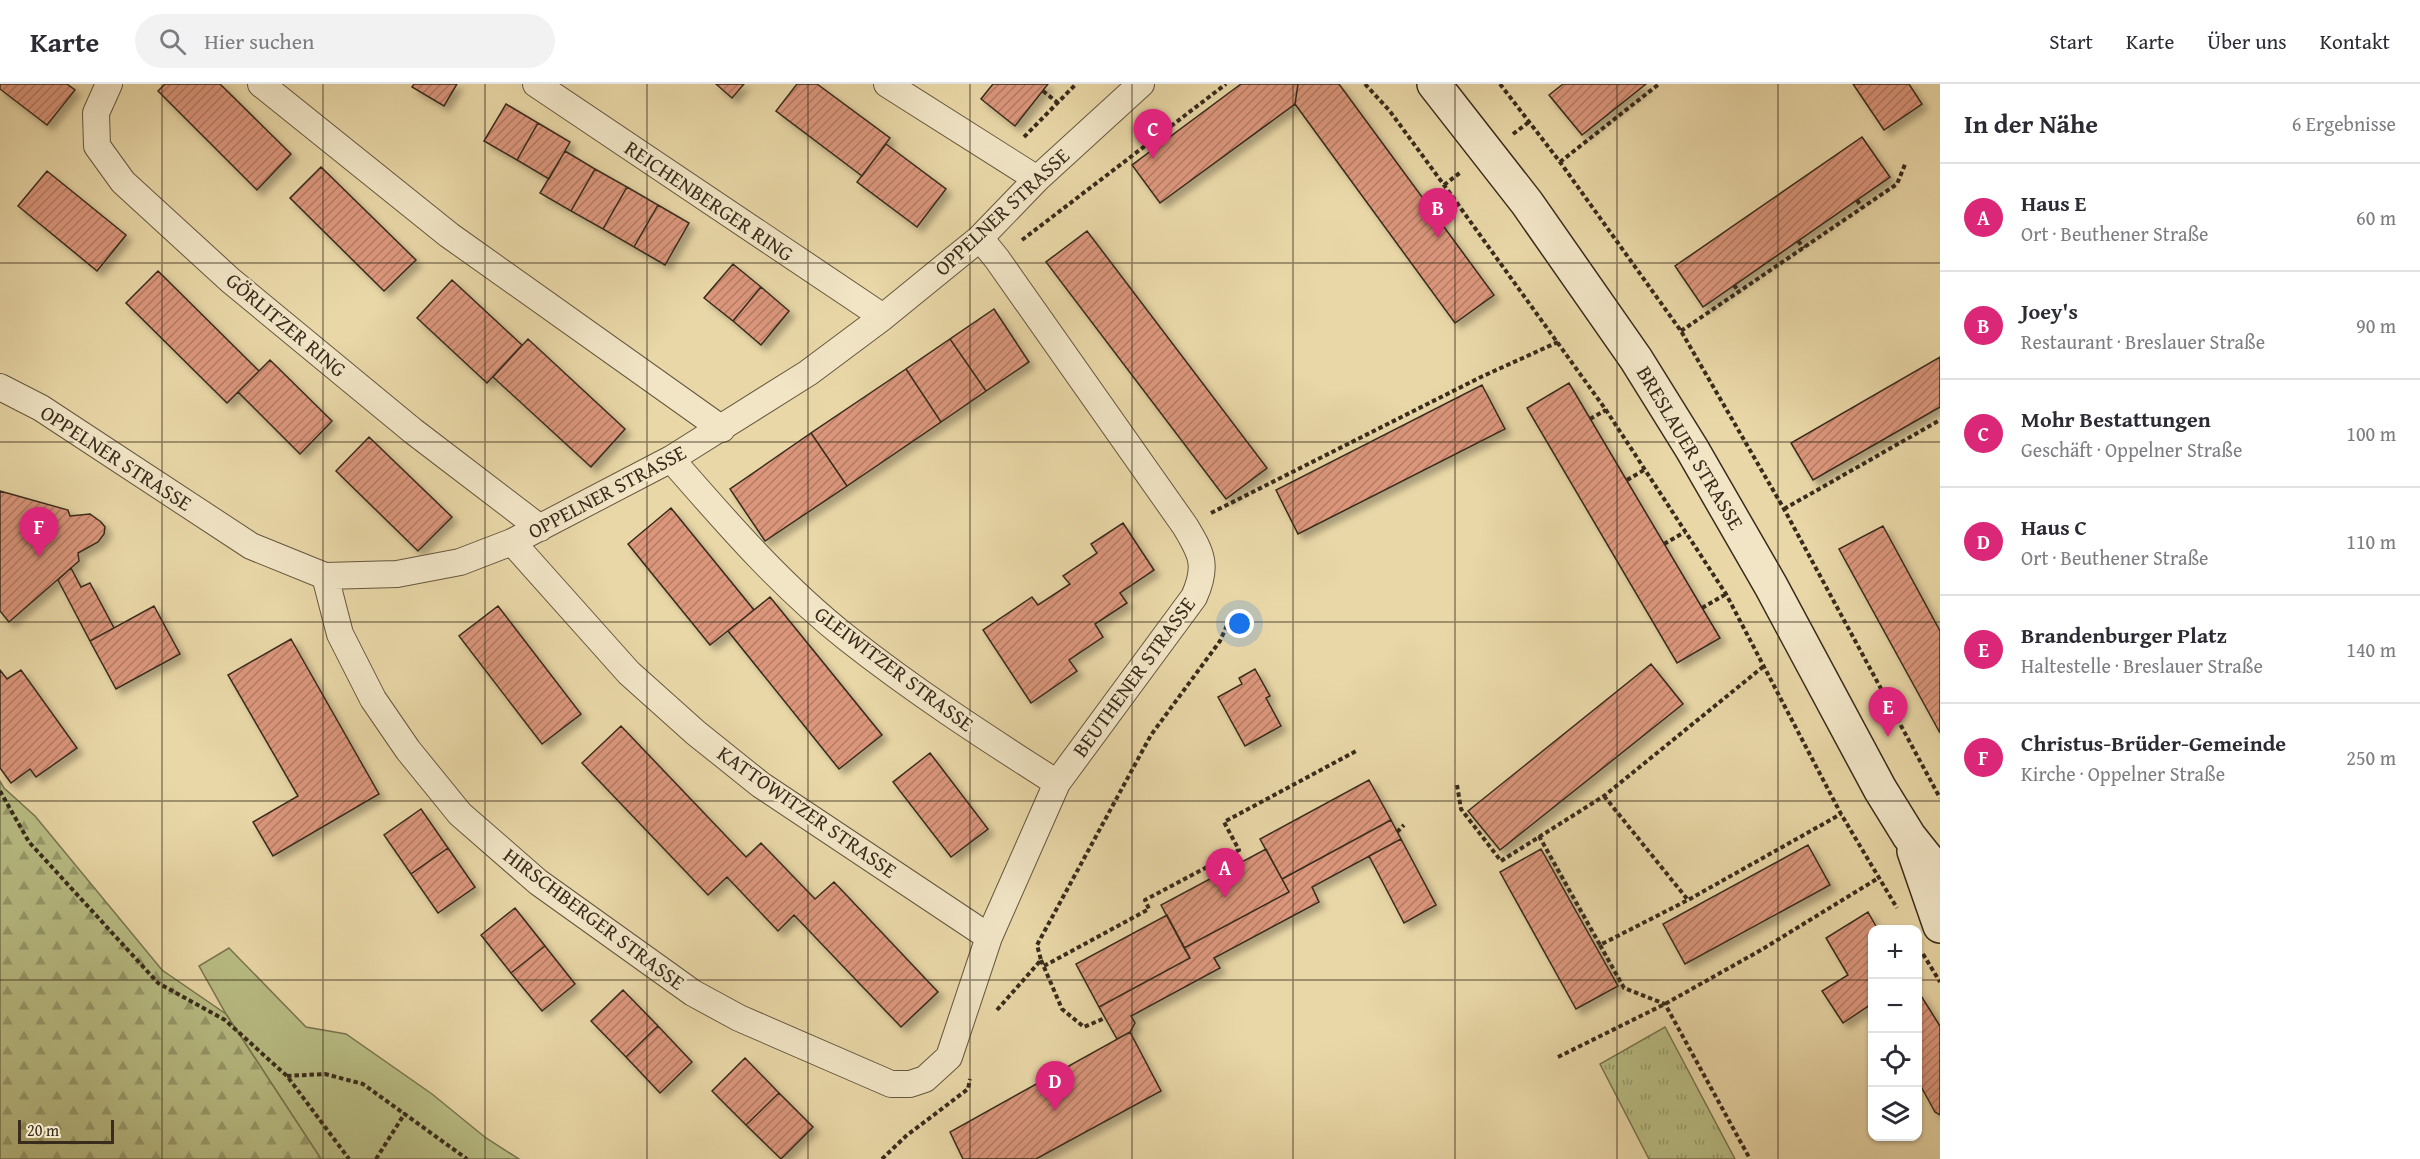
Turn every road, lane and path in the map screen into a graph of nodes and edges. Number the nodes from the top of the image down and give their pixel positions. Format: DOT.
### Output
graph roads {
  1 [pos="109,84"];
  2 [pos="261,84"];
  3 [pos="536,84"];
  4 [pos="887,84"];
  5 [pos="1076,84"];
  6 [pos="1141,84"];
  7 [pos="1226,84"];
  8 [pos="1365,84"];
  9 [pos="1434,84"];
  10 [pos="1500,84"];
  11 [pos="1659,84"];
  12 [pos="1043,91"];
  13 [pos="1058,103"];
  14 [pos="1617,106"];
  15 [pos="1623,113"];
  16 [pos="1004,158"];
  17 [pos="1560,162"];
  18 [pos="1906,162"];
  19 [pos="1037,179"];
  20 [pos="1857,200"];
  21 [pos="1862,208"];
  22 [pos="980,238"];
  23 [pos="1798,241"];
  24 [pos="1804,248"];
  25 [pos="997,259"];
  26 [pos="1734,285"];
  27 [pos="1739,292"];
  28 [pos="883,317"];
  29 [pos="1681,331"];
  30 [pos="1558,342"];
  31 [pos="0,387"];
  32 [pos="1606,410"];
  33 [pos="1590,419"];
  34 [pos="1940,420"];
  35 [pos="722,429"];
  36 [pos="671,459"];
  37 [pos="1644,470"];
  38 [pos="1627,480"];
  39 [pos="1784,509"];
  40 [pos="1185,526"];
  41 [pos="540,528"];
  42 [pos="1685,532"];
  43 [pos="513,542"];
  44 [pos="1664,544"];
  45 [pos="325,576"];
  46 [pos="1726,594"];
  47 [pos="1702,608"];
  48 [pos="1232,614"];
  49 [pos="1764,666"];
  50 [pos="1358,750"];
  51 [pos="1057,783"];
  52 [pos="1457,785"];
  53 [pos="0,791"];
  54 [pos="1604,796"];
  55 [pos="1940,798"];
  56 [pos="1841,814"];
  57 [pos="1404,825"];
  58 [pos="1397,832"];
  59 [pos="1539,836"];
  60 [pos="1909,836"];
  61 [pos="1940,874"];
  62 [pos="1880,877"];
  63 [pos="1688,900"];
  64 [pos="1897,909"];
  65 [pos="1940,926"];
  66 [pos="989,937"];
  67 [pos="1600,945"];
  68 [pos="1922,954"];
  69 [pos="1041,960"];
  70 [pos="1044,966"];
  71 [pos="1940,982"];
  72 [pos="1665,1004"];
  73 [pos="992,1017"];
  74 [pos="1105,1018"];
  75 [pos="1558,1057"];
  76 [pos="972,1068"];
  77 [pos="287,1076"];
  78 [pos="925,1078"];
  79 [pos="405,1113"];
  80 [pos="349,1159"];
  81 [pos="376,1159"];
  82 [pos="467,1159"];
  83 [pos="882,1159"];
  84 [pos="1750,1159"];
  1 -- 41 [label="street, GÖRLITZER RING"];
  2 -- 35 [label="street"];
  3 -- 28 [label="street, REICHENBERGER RING"];
  4 -- 16 [label="street"];
  5 -- 13 [label="path"];
  6 -- 19 [label="street, OPPELNER STRASSE"];
  7 -- 25 [label="path"];
  8 -- 30 [label="path"];
  9 -- 60 [label="street, BRESLAUER STRASSE"];
  10 -- 17 [label="path"];
  11 -- 15 [label="path"];
  12 -- 13 [label="path"];
  13 -- 16 [label="path"];
  14 -- 15 [label="path"];
  15 -- 17 [label="path"];
  16 -- 19 [label="street"];
  17 -- 29 [label="path"];
  18 -- 21 [label="path"];
  19 -- 22 [label="street, OPPELNER STRASSE"];
  20 -- 21 [label="path"];
  21 -- 24 [label="path"];
  22 -- 25 [label="street, BEUTHENER STRASSE"];
  22 -- 28 [label="street, OPPELNER STRASSE"];
  23 -- 24 [label="path"];
  24 -- 27 [label="path"];
  25 -- 40 [label="street, BEUTHENER STRASSE"];
  26 -- 27 [label="path"];
  27 -- 29 [label="path"];
  28 -- 35 [label="street, OPPELNER STRASSE"];
  29 -- 39 [label="path"];
  30 -- 32 [label="path"];
  30 -- 40 [label="path"];
  31 -- 45 [label="street, OPPELNER STRASSE"];
  32 -- 33 [label="path"];
  32 -- 37 [label="path"];
  34 -- 39 [label="path"];
  35 -- 36 [label="street, OPPELNER STRASSE"];
  36 -- 41 [label="street, OPPELNER STRASSE"];
  36 -- 51 [label="street, GLEIWITZER STRASSE"];
  37 -- 38 [label="path"];
  37 -- 42 [label="path"];
  39 -- 55 [label="path"];
  40 -- 51 [label="street, BEUTHENER STRASSE"];
  41 -- 43 [label="street, OPPELNER STRASSE"];
  42 -- 44 [label="path"];
  42 -- 46 [label="path"];
  43 -- 45 [label="street, OPPELNER STRASSE"];
  43 -- 66 [label="street, KATTOWITZER STRASSE"];
  45 -- 78 [label="street, HIRSCHBERGER STRASSE"];
  46 -- 47 [label="path"];
  46 -- 49 [label="path"];
  48 -- 69 [label="path"];
  49 -- 54 [label="path"];
  49 -- 56 [label="path"];
  50 -- 70 [label="path"];
  51 -- 66 [label="street, BEUTHENER STRASSE"];
  52 -- 59 [label="path"];
  53 -- 77 [label="path"];
  54 -- 59 [label="path"];
  54 -- 63 [label="path"];
  56 -- 62 [label="path"];
  56 -- 63 [label="path"];
  57 -- 58 [label="path"];
  59 -- 67 [label="path"];
  60 -- 61 [label="street"];
  60 -- 65 [label="street"];
  62 -- 64 [label="path"];
  62 -- 72 [label="path"];
  63 -- 67 [label="path"];
  66 -- 78 [label="street, BEUTHENER STRASSE"];
  67 -- 72 [label="path"];
  68 -- 71 [label="path"];
  69 -- 70 [label="path"];
  69 -- 73 [label="path"];
  70 -- 74 [label="path"];
  72 -- 75 [label="path"];
  72 -- 84 [label="path"];
  76 -- 83 [label="path"];
  77 -- 79 [label="path"];
  77 -- 80 [label="path"];
  79 -- 81 [label="path"];
  79 -- 82 [label="path"];
}
